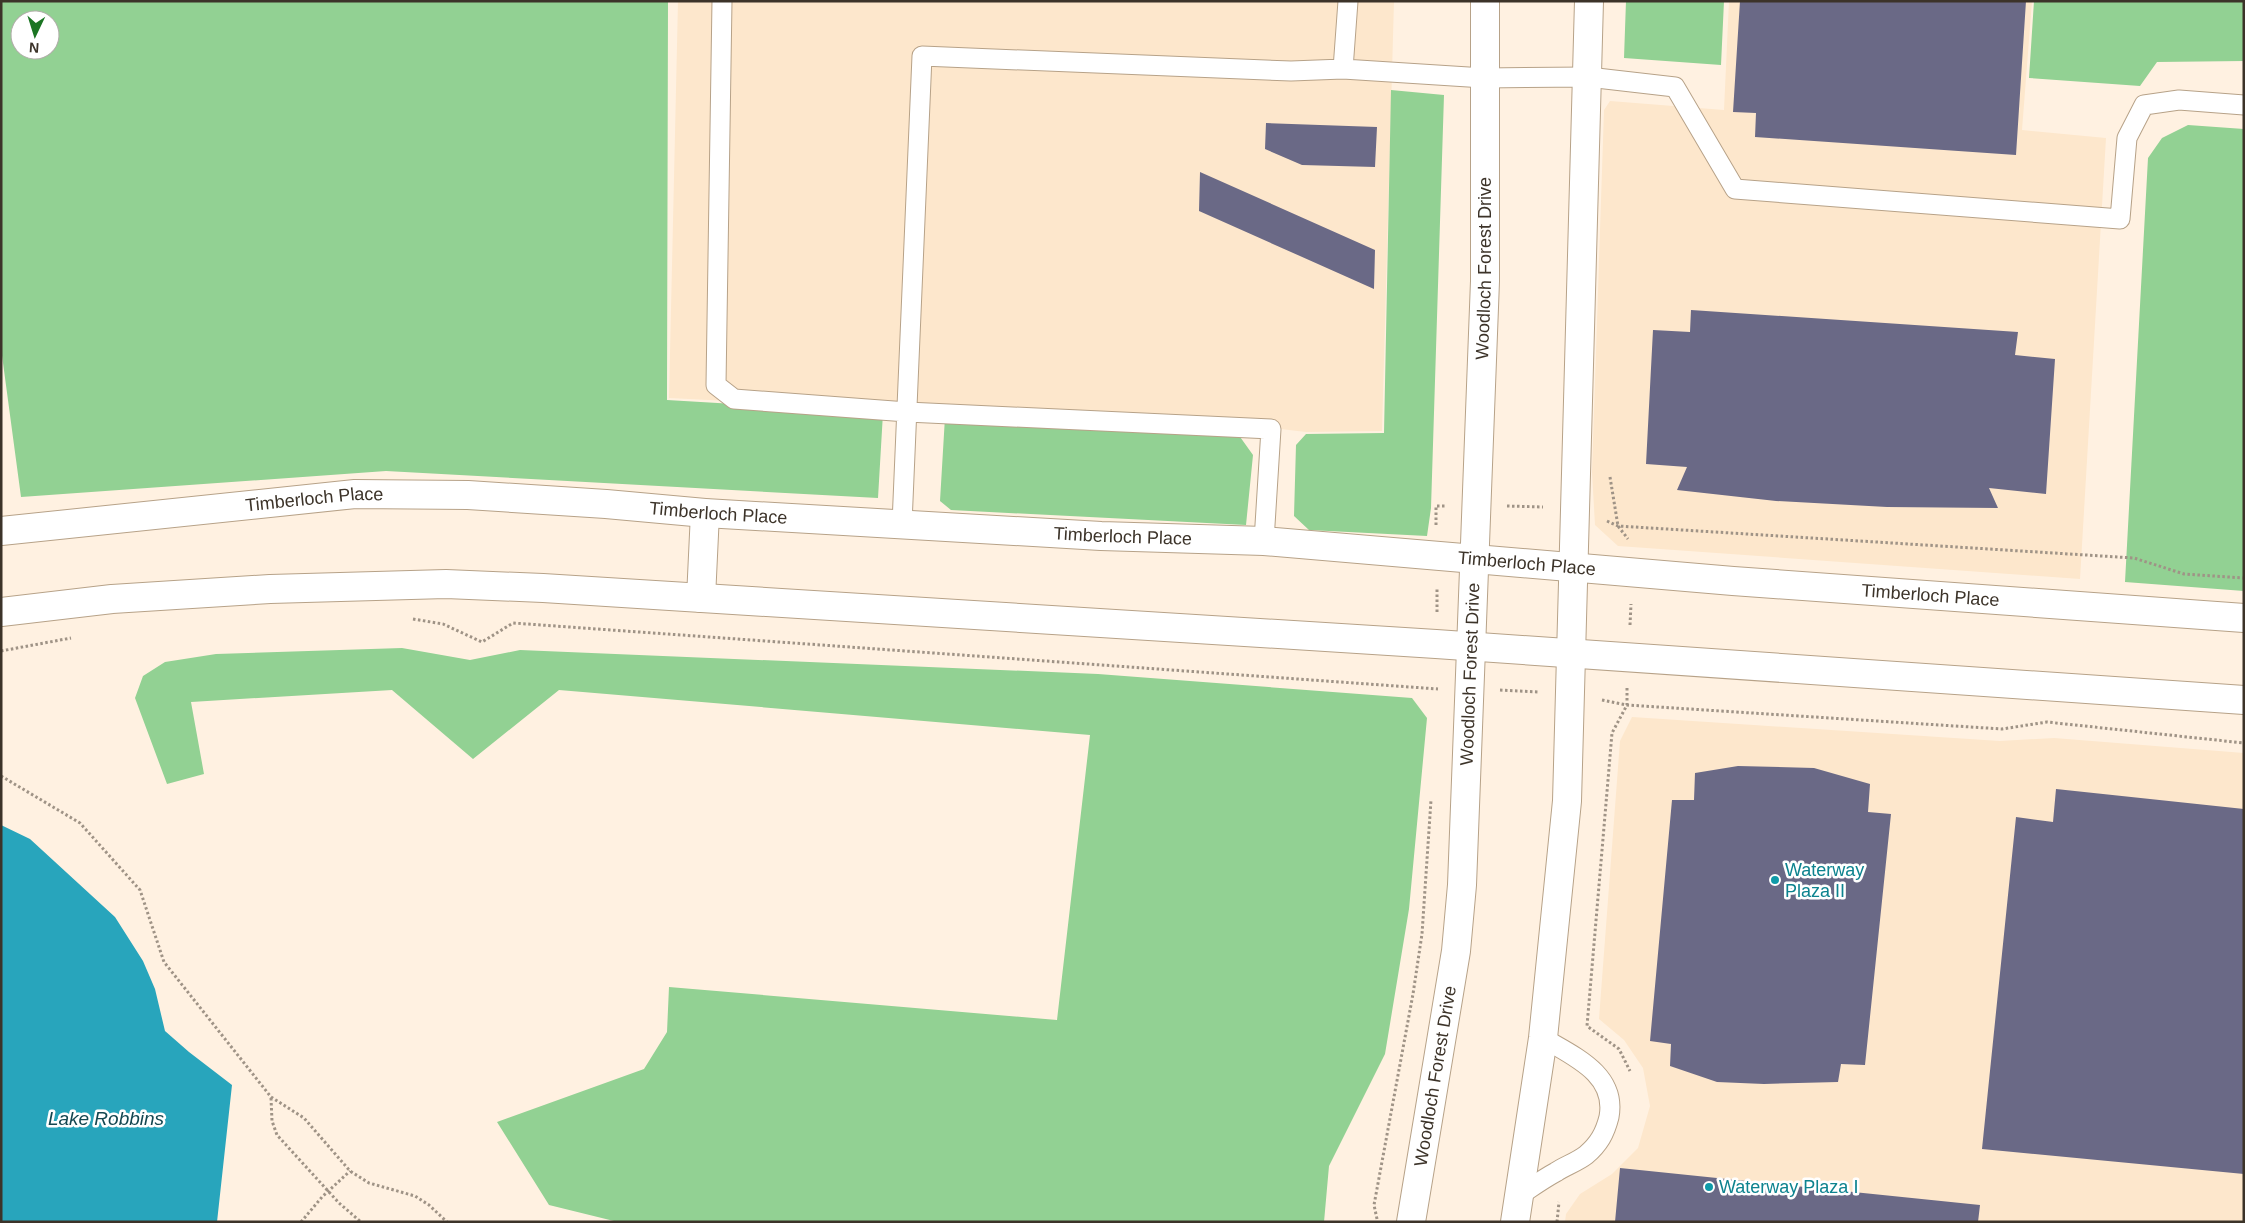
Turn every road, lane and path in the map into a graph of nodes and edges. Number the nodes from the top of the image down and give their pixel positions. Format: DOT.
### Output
graph roads {
  1 [pos="722,1"];
  2 [pos="1348,1"];
  3 [pos="1485,1"];
  4 [pos="1589,1"];
  5 [pos="1343,69"];
  6 [pos="1588,76"];
  7 [pos="1484,78"];
  8 [pos="2244,105"];
  9 [pos="907,412"];
  10 [pos="1477,505"];
  11 [pos="1576,509"];
  12 [pos="706,513"];
  13 [pos="902,524"];
  14 [pos="1618,526"];
  15 [pos="1,531"];
  16 [pos="1264,542"];
  17 [pos="1437,556"];
  18 [pos="1475,559"];
  19 [pos="1574,568"];
  20 [pos="1633,573"];
  21 [pos="2244,578"];
  22 [pos="700,598"];
  23 [pos="1,612"];
  24 [pos="406,618"];
  25 [pos="2244,618"];
  26 [pos="78,637"];
  27 [pos="1436,644"];
  28 [pos="1472,646"];
  29 [pos="1,650"];
  30 [pos="1571,653"];
  31 [pos="1628,657"];
  32 [pos="1470,688"];
  33 [pos="1438,689"];
  34 [pos="1569,694"];
  35 [pos="1437,698"];
  36 [pos="2244,700"];
  37 [pos="1627,705"];
  38 [pos="2244,743"];
  39 [pos="1,776"];
  40 [pos="1431,799"];
  41 [pos="1543,1038"];
  42 [pos="1633,1077"];
  43 [pos="271,1097"];
  44 [pos="350,1171"];
  45 [pos="329,1191"];
  46 [pos="1520,1195"];
  47 [pos="1559,1199"];
  48 [pos="302,1222"];
  49 [pos="361,1222"];
  50 [pos="447,1222"];
  51 [pos="1378,1222"];
  52 [pos="1411,1222"];
  53 [pos="1516,1222"];
  54 [pos="1557,1222"];
  1 -- 9 [label="lane"];
  2 -- 5 [label="lane"];
  3 -- 7 [label="street, Woodloch Forest Drive"];
  4 -- 6 [label="street"];
  5 -- 7 [label="lane"];
  5 -- 9 [label="lane"];
  6 -- 7 [label="lane"];
  6 -- 8 [label="lane"];
  6 -- 11 [label="street"];
  7 -- 10 [label="street, Woodloch Forest Drive"];
  9 -- 13 [label="lane"];
  9 -- 16 [label="lane"];
  10 -- 11 [label="path"];
  10 -- 17 [label="path"];
  10 -- 18 [label="street, Woodloch Forest Drive"];
  11 -- 14 [label="path"];
  11 -- 19 [label="street"];
  12 -- 13 [label="street, Timberloch Place"];
  12 -- 15 [label="street, Timberloch Place"];
  12 -- 22 [label="street"];
  13 -- 16 [label="street, Timberloch Place"];
  14 -- 20 [label="path"];
  14 -- 21 [label="path"];
  16 -- 17 [label="street, Timberloch Place"];
  17 -- 18 [label="street, Timberloch Place"];
  17 -- 27 [label="path"];
  18 -- 19 [label="street, Timberloch Place"];
  18 -- 28 [label="street, Woodloch Forest Drive"];
  19 -- 20 [label="street, Timberloch Place"];
  19 -- 30 [label="street"];
  20 -- 25 [label="street, Timberloch Place"];
  20 -- 31 [label="path"];
  22 -- 23 [label="street"];
  22 -- 27 [label="street"];
  24 -- 33 [label="path"];
  26 -- 29 [label="path"];
  27 -- 28 [label="street"];
  27 -- 33 [label="path"];
  28 -- 30 [label="street"];
  28 -- 32 [label="street, Woodloch Forest Drive"];
  30 -- 31 [label="street"];
  30 -- 34 [label="street"];
  31 -- 36 [label="street"];
  31 -- 37 [label="path"];
  32 -- 33 [label="path"];
  32 -- 34 [label="path"];
  32 -- 52 [label="street, Woodloch Forest Drive"];
  33 -- 35 [label="path"];
  34 -- 37 [label="path"];
  34 -- 41 [label="street"];
  37 -- 38 [label="path"];
  37 -- 42 [label="path"];
  39 -- 43 [label="path"];
  40 -- 51 [label="path"];
  41 -- 46 [label="street"];
  41 -- 46 [label="lane"];
  43 -- 44 [label="path"];
  43 -- 45 [label="path"];
  44 -- 45 [label="path"];
  44 -- 50 [label="path"];
  45 -- 48 [label="path"];
  45 -- 49 [label="path"];
  46 -- 53 [label="street"];
  47 -- 54 [label="path"];
}
